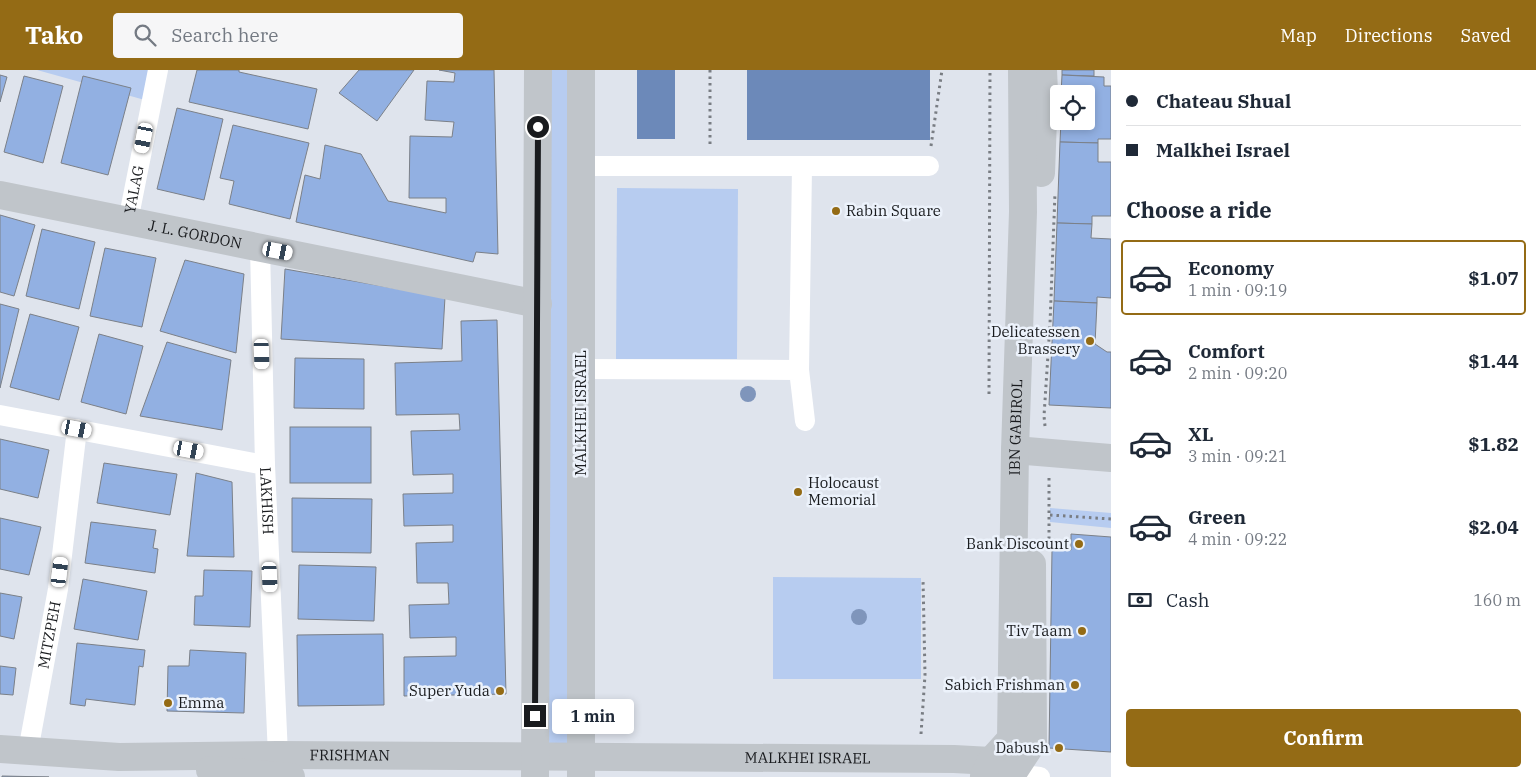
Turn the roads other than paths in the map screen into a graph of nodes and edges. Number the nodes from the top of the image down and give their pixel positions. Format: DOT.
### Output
graph roads {
  1 [pos="158,70"];
  2 [pos="1022,70"];
  3 [pos="1043,70"];
  4 [pos="583,75"];
  5 [pos="534,76"];
  6 [pos="581,166"];
  7 [pos="929,166"];
  8 [pos="802,167"];
  9 [pos="0,195"];
  10 [pos="128,221"];
  11 [pos="260,247"];
  12 [pos="538,304"];
  13 [pos="581,369"];
  14 [pos="800,370"];
  15 [pos="0,415"];
  16 [pos="805,420"];
  17 [pos="77,429"];
  18 [pos="1031,451"];
  19 [pos="1111,458"];
  20 [pos="265,465"];
  21 [pos="0,749"];
  22 [pos="28,751"];
  23 [pos="535,766"];
  24 [pos="581,766"];
  25 [pos="277,771"];
  26 [pos="999,773"];
  27 [pos="297,777"];
  28 [pos="1040,777"];
  1 -- 10 [label="street, YALAG"];
  2 -- 18 [label="street, IBN GABIROL"];
  3 -- 18 [label="street, IBN GABIROL"];
  4 -- 6 [label="street, MALKHEI ISRAEL"];
  5 -- 12 [label="street"];
  6 -- 8 [label="street"];
  6 -- 13 [label="street, MALKHEI ISRAEL"];
  7 -- 8 [label="street"];
  8 -- 14 [label="street"];
  9 -- 10 [label="street, J. L. GORDON"];
  10 -- 11 [label="street, J. L. GORDON"];
  11 -- 12 [label="street, J. L. GORDON"];
  11 -- 20 [label="street, LAKHISH"];
  12 -- 23 [label="street"];
  13 -- 14 [label="street"];
  13 -- 24 [label="street, MALKHEI ISRAEL"];
  14 -- 16 [label="street"];
  15 -- 17 [label="street"];
  17 -- 20 [label="street"];
  17 -- 22 [label="street, MITZPEH"];
  18 -- 19 [label="street"];
  18 -- 26 [label="street, IBN GABIROL"];
  20 -- 25 [label="street, LAKHISH"];
  21 -- 22 [label="street, FRISHMAN"];
  22 -- 25 [label="street, FRISHMAN"];
  23 -- 24 [label="street, FRISHMAN"];
  23 -- 25 [label="street, FRISHMAN"];
  24 -- 26 [label="street, MALKHEI ISRAEL"];
  25 -- 27 [label="street"];
  26 -- 28 [label="street"];
}
